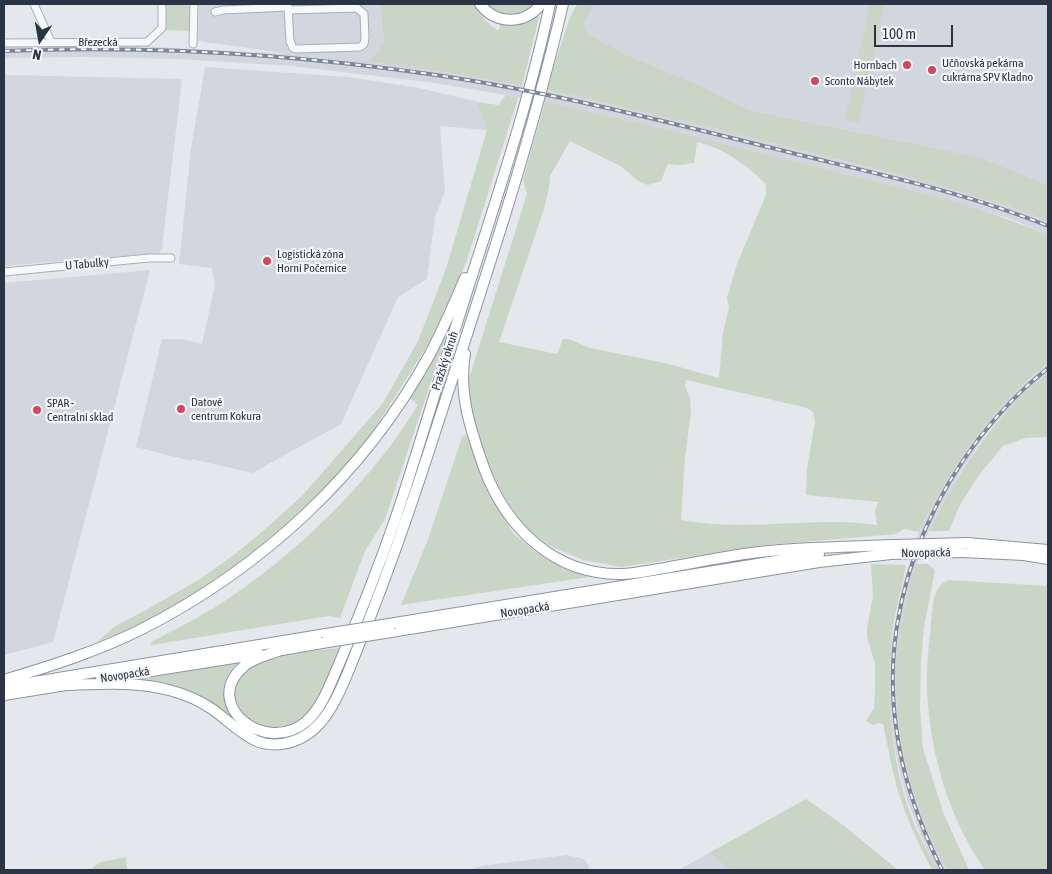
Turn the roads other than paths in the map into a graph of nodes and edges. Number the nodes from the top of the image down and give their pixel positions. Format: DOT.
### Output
graph roads {
  1 [pos="34,4"];
  2 [pos="162,4"];
  3 [pos="194,4"];
  4 [pos="480,4"];
  5 [pos="541,4"];
  6 [pos="550,4"];
  7 [pos="563,4"];
  8 [pos="571,4"];
  9 [pos="288,7"];
  10 [pos="215,12"];
  11 [pos="51,42"];
  12 [pos="4,43"];
  13 [pos="193,44"];
  14 [pos="554,46"];
  15 [pos="490,220"];
  16 [pos="171,258"];
  17 [pos="4,272"];
  18 [pos="472,318"];
  19 [pos="965,548"];
  20 [pos="893,550"];
  21 [pos="1048,550"];
  22 [pos="1048,559"];
  23 [pos="324,639"];
  24 [pos="281,650"];
  25 [pos="4,680"];
  26 [pos="65,685"];
  27 [pos="4,687"];
  28 [pos="4,695"];
  1 -- 11 [label="street"];
  2 -- 11 [label="street, Březecká"];
  3 -- 13 [label="street"];
  4 -- 5 [label="highway"];
  6 -- 15 [label="highway, Pražský okruh"];
  7 -- 14 [label="highway, Pražský okruh"];
  8 -- 14 [label="highway"];
  9 -- 9 [label="street"];
  9 -- 10 [label="street"];
  11 -- 12 [label="street, Březecká"];
  14 -- 18 [label="highway, Pražský okruh"];
  15 -- 24 [label="highway, Pražský okruh"];
  15 -- 25 [label="highway"];
  16 -- 17 [label="street, U Tabulky"];
  18 -- 20 [label="highway"];
  18 -- 26 [label="highway, Pražský okruh"];
  19 -- 20 [label="highway, Novopacká, bridge"];
  19 -- 21 [label="highway, Novopacká"];
  19 -- 22 [label="highway, Novopacká"];
  20 -- 23 [label="highway, Novopacká, bridge"];
  23 -- 24 [label="highway, Novopacká"];
  23 -- 27 [label="highway, Novopacká"];
  24 -- 26 [label="highway, Novopacká"];
  26 -- 28 [label="highway, Novopacká"];
}
